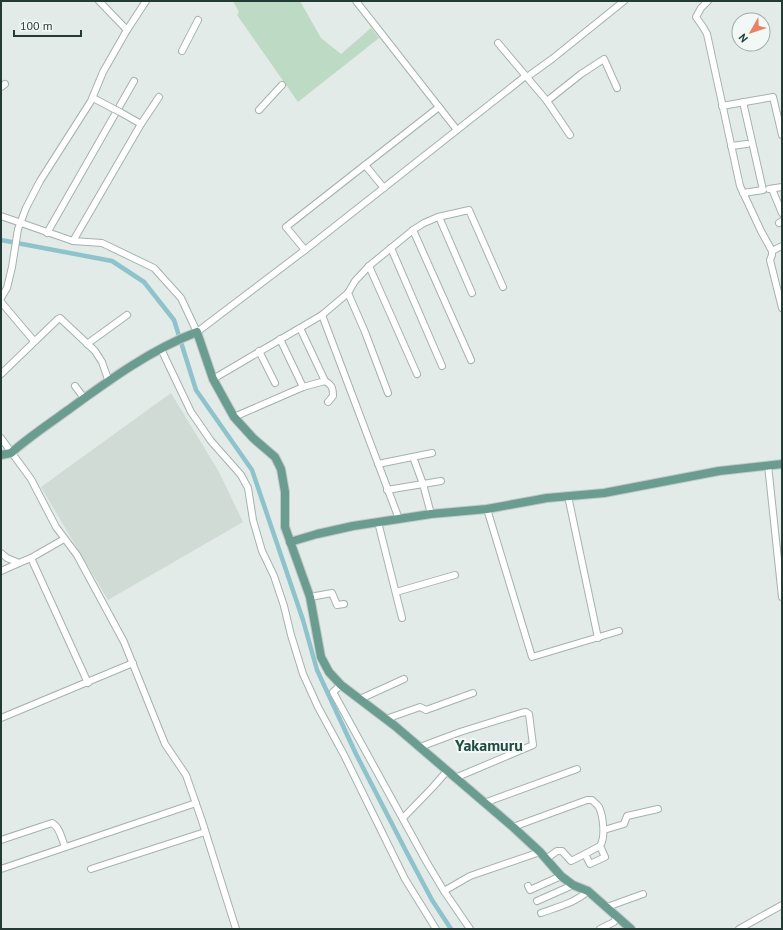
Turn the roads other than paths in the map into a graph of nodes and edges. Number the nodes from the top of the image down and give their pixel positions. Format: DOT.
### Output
graph roads {
  1 [pos="99,1"];
  2 [pos="146,1"];
  3 [pos="356,1"];
  4 [pos="624,1"];
  5 [pos="708,1"];
  6 [pos="198,20"];
  7 [pos="127,30"];
  8 [pos="498,43"];
  9 [pos="182,51"];
  10 [pos="525,77"];
  11 [pos="134,81"];
  12 [pos="282,85"];
  13 [pos="617,88"];
  14 [pos="159,97"];
  15 [pos="93,98"];
  16 [pos="547,101"];
  17 [pos="742,102"];
  18 [pos="722,106"];
  19 [pos="439,107"];
  20 [pos="259,110"];
  21 [pos="141,124"];
  22 [pos="457,130"];
  23 [pos="570,135"];
  24 [pos="782,135"];
  25 [pos="747,144"];
  26 [pos="731,146"];
  27 [pos="365,165"];
  28 [pos="782,187"];
  29 [pos="384,188"];
  30 [pos="772,189"];
  31 [pos="763,190"];
  32 [pos="743,193"];
  33 [pos="782,213"];
  34 [pos="1,216"];
  35 [pos="439,217"];
  36 [pos="20,222"];
  37 [pos="413,230"];
  38 [pos="47,233"];
  39 [pos="73,241"];
  40 [pos="782,246"];
  41 [pos="391,248"];
  42 [pos="304,250"];
  43 [pos="772,251"];
  44 [pos="369,266"];
  45 [pos="503,287"];
  46 [pos="348,293"];
  47 [pos="472,293"];
  48 [pos="1,298"];
  49 [pos="1,302"];
  50 [pos="782,308"];
  51 [pos="127,315"];
  52 [pos="322,315"];
  53 [pos="300,328"];
  54 [pos="193,333"];
  55 [pos="280,339"];
  56 [pos="34,341"];
  57 [pos="87,344"];
  58 [pos="161,349"];
  59 [pos="259,351"];
  60 [pos="471,360"];
  61 [pos="442,366"];
  62 [pos="1,374"];
  63 [pos="417,374"];
  64 [pos="213,379"];
  65 [pos="325,381"];
  66 [pos="108,382"];
  67 [pos="275,383"];
  68 [pos="75,386"];
  69 [pos="303,387"];
  70 [pos="388,393"];
  71 [pos="84,398"];
  72 [pos="328,402"];
  73 [pos="234,417"];
  74 [pos="1,438"];
  75 [pos="11,453"];
  76 [pos="432,453"];
  77 [pos="1,455"];
  78 [pos="413,457"];
  79 [pos="378,464"];
  80 [pos="782,464"];
  81 [pos="768,465"];
  82 [pos="441,481"];
  83 [pos="423,484"];
  84 [pos="387,490"];
  85 [pos="568,496"];
  86 [pos="487,509"];
  87 [pos="431,514"];
  88 [pos="399,519"];
  89 [pos="378,522"];
  90 [pos="64,539"];
  91 [pos="290,542"];
  92 [pos="1,553"];
  93 [pos="31,558"];
  94 [pos="18,563"];
  95 [pos="1,571"];
  96 [pos="455,575"];
  97 [pos="396,592"];
  98 [pos="310,597"];
  99 [pos="782,597"];
  100 [pos="344,604"];
  101 [pos="402,618"];
  102 [pos="619,631"];
  103 [pos="598,638"];
  104 [pos="133,664"];
  105 [pos="404,679"];
  106 [pos="88,683"];
  107 [pos="341,685"];
  108 [pos="473,693"];
  109 [pos="360,699"];
  110 [pos="1,718"];
  111 [pos="386,719"];
  112 [pos="420,747"];
  113 [pos="577,769"];
  114 [pos="446,771"];
  115 [pos="455,778"];
  116 [pos="484,803"];
  117 [pos="196,804"];
  118 [pos="658,809"];
  119 [pos="403,818"];
  120 [pos="513,827"];
  121 [pos="604,830"];
  122 [pos="206,832"];
  123 [pos="1,840"];
  124 [pos="600,846"];
  125 [pos="65,847"];
  126 [pos="540,852"];
  127 [pos="584,854"];
  128 [pos="546,859"];
  129 [pos="1,869"];
  130 [pos="91,869"];
  131 [pos="561,876"];
  132 [pos="573,885"];
  133 [pos="528,886"];
  134 [pos="444,891"];
  135 [pos="588,891"];
  136 [pos="644,894"];
  137 [pos="537,901"];
  138 [pos="782,905"];
  139 [pos="607,907"];
  140 [pos="541,913"];
  141 [pos="617,916"];
  142 [pos="236,929"];
  143 [pos="436,929"];
  144 [pos="470,929"];
  145 [pos="600,929"];
  146 [pos="631,929"];
  147 [pos="740,929"];
  1 -- 7 [label="street"];
  2 -- 7 [label="street"];
  3 -- 19 [label="street"];
  4 -- 10 [label="street"];
  5 -- 18 [label="street"];
  6 -- 9 [label="street"];
  7 -- 15 [label="street"];
  8 -- 10 [label="street"];
  10 -- 16 [label="street"];
  10 -- 22 [label="street"];
  11 -- 38 [label="street"];
  12 -- 20 [label="street"];
  13 -- 16 [label="street"];
  14 -- 21 [label="street"];
  15 -- 21 [label="street, bridge"];
  15 -- 36 [label="street"];
  16 -- 23 [label="street"];
  17 -- 18 [label="street"];
  17 -- 24 [label="street"];
  17 -- 31 [label="street"];
  18 -- 26 [label="street"];
  19 -- 22 [label="street"];
  19 -- 27 [label="street"];
  21 -- 39 [label="street"];
  22 -- 29 [label="street"];
  25 -- 26 [label="street"];
  26 -- 32 [label="street"];
  27 -- 29 [label="street"];
  27 -- 42 [label="street"];
  28 -- 30 [label="street"];
  29 -- 42 [label="street"];
  30 -- 31 [label="street"];
  30 -- 33 [label="street"];
  31 -- 32 [label="street"];
  32 -- 43 [label="street"];
  34 -- 36 [label="street"];
  35 -- 37 [label="street"];
  35 -- 45 [label="street"];
  35 -- 47 [label="street"];
  36 -- 38 [label="street"];
  36 -- 48 [label="street"];
  37 -- 41 [label="street"];
  37 -- 60 [label="street"];
  38 -- 39 [label="street"];
  39 -- 54 [label="street"];
  40 -- 43 [label="street"];
  41 -- 44 [label="street"];
  41 -- 61 [label="street"];
  42 -- 54 [label="street"];
  43 -- 50 [label="street"];
  44 -- 46 [label="street"];
  44 -- 63 [label="street"];
  46 -- 52 [label="street"];
  46 -- 70 [label="street"];
  49 -- 56 [label="street"];
  51 -- 57 [label="street"];
  52 -- 53 [label="street"];
  52 -- 79 [label="street"];
  53 -- 55 [label="street"];
  53 -- 65 [label="street"];
  54 -- 58 [label="main road"];
  54 -- 64 [label="main road"];
  55 -- 59 [label="street"];
  55 -- 69 [label="street"];
  56 -- 57 [label="street"];
  56 -- 62 [label="street"];
  57 -- 66 [label="street"];
  58 -- 66 [label="main road"];
  58 -- 143 [label="street"];
  59 -- 64 [label="street"];
  59 -- 67 [label="street"];
  64 -- 73 [label="main road"];
  65 -- 69 [label="street"];
  65 -- 72 [label="street"];
  66 -- 71 [label="main road"];
  68 -- 71 [label="street"];
  69 -- 73 [label="street"];
  71 -- 75 [label="main road"];
  73 -- 91 [label="main road"];
  74 -- 75 [label="street"];
  75 -- 77 [label="main road"];
  75 -- 90 [label="street"];
  76 -- 78 [label="street"];
  78 -- 79 [label="street"];
  78 -- 83 [label="street"];
  79 -- 84 [label="street"];
  80 -- 81 [label="main road"];
  81 -- 85 [label="main road"];
  81 -- 99 [label="street"];
  82 -- 83 [label="street"];
  83 -- 84 [label="street"];
  83 -- 87 [label="street"];
  84 -- 88 [label="street"];
  85 -- 86 [label="main road"];
  85 -- 103 [label="street"];
  86 -- 87 [label="main road"];
  86 -- 103 [label="street"];
  87 -- 88 [label="main road"];
  88 -- 89 [label="main road"];
  89 -- 91 [label="main road"];
  89 -- 97 [label="street"];
  90 -- 93 [label="street"];
  90 -- 104 [label="street"];
  91 -- 98 [label="main road"];
  92 -- 94 [label="street"];
  93 -- 94 [label="street"];
  93 -- 106 [label="street"];
  94 -- 95 [label="street"];
  96 -- 97 [label="street"];
  97 -- 101 [label="street"];
  98 -- 100 [label="street"];
  98 -- 107 [label="main road"];
  102 -- 103 [label="street"];
  104 -- 106 [label="street"];
  104 -- 117 [label="street"];
  105 -- 109 [label="street"];
  106 -- 110 [label="street"];
  107 -- 109 [label="main road"];
  107 -- 119 [label="street"];
  108 -- 111 [label="street"];
  109 -- 111 [label="main road"];
  111 -- 112 [label="main road"];
  112 -- 114 [label="main road"];
  112 -- 115 [label="street"];
  113 -- 116 [label="street"];
  114 -- 115 [label="main road"];
  114 -- 119 [label="street"];
  115 -- 116 [label="main road"];
  116 -- 120 [label="main road"];
  117 -- 122 [label="street"];
  117 -- 125 [label="street"];
  118 -- 121 [label="street"];
  119 -- 134 [label="street"];
  120 -- 121 [label="street"];
  120 -- 126 [label="main road"];
  121 -- 124 [label="street"];
  122 -- 130 [label="street"];
  122 -- 142 [label="street"];
  123 -- 125 [label="street"];
  124 -- 127 [label="street"];
  124 -- 127 [label="street"];
  125 -- 129 [label="street"];
  126 -- 128 [label="main road"];
  126 -- 134 [label="street"];
  127 -- 128 [label="street"];
  128 -- 131 [label="main road"];
  131 -- 132 [label="main road"];
  131 -- 133 [label="street"];
  132 -- 135 [label="main road"];
  132 -- 137 [label="street"];
  134 -- 144 [label="street"];
  135 -- 139 [label="main road"];
  135 -- 140 [label="street"];
  136 -- 139 [label="street"];
  138 -- 147 [label="street"];
  139 -- 141 [label="main road"];
  141 -- 145 [label="street"];
  141 -- 146 [label="main road"];
}
